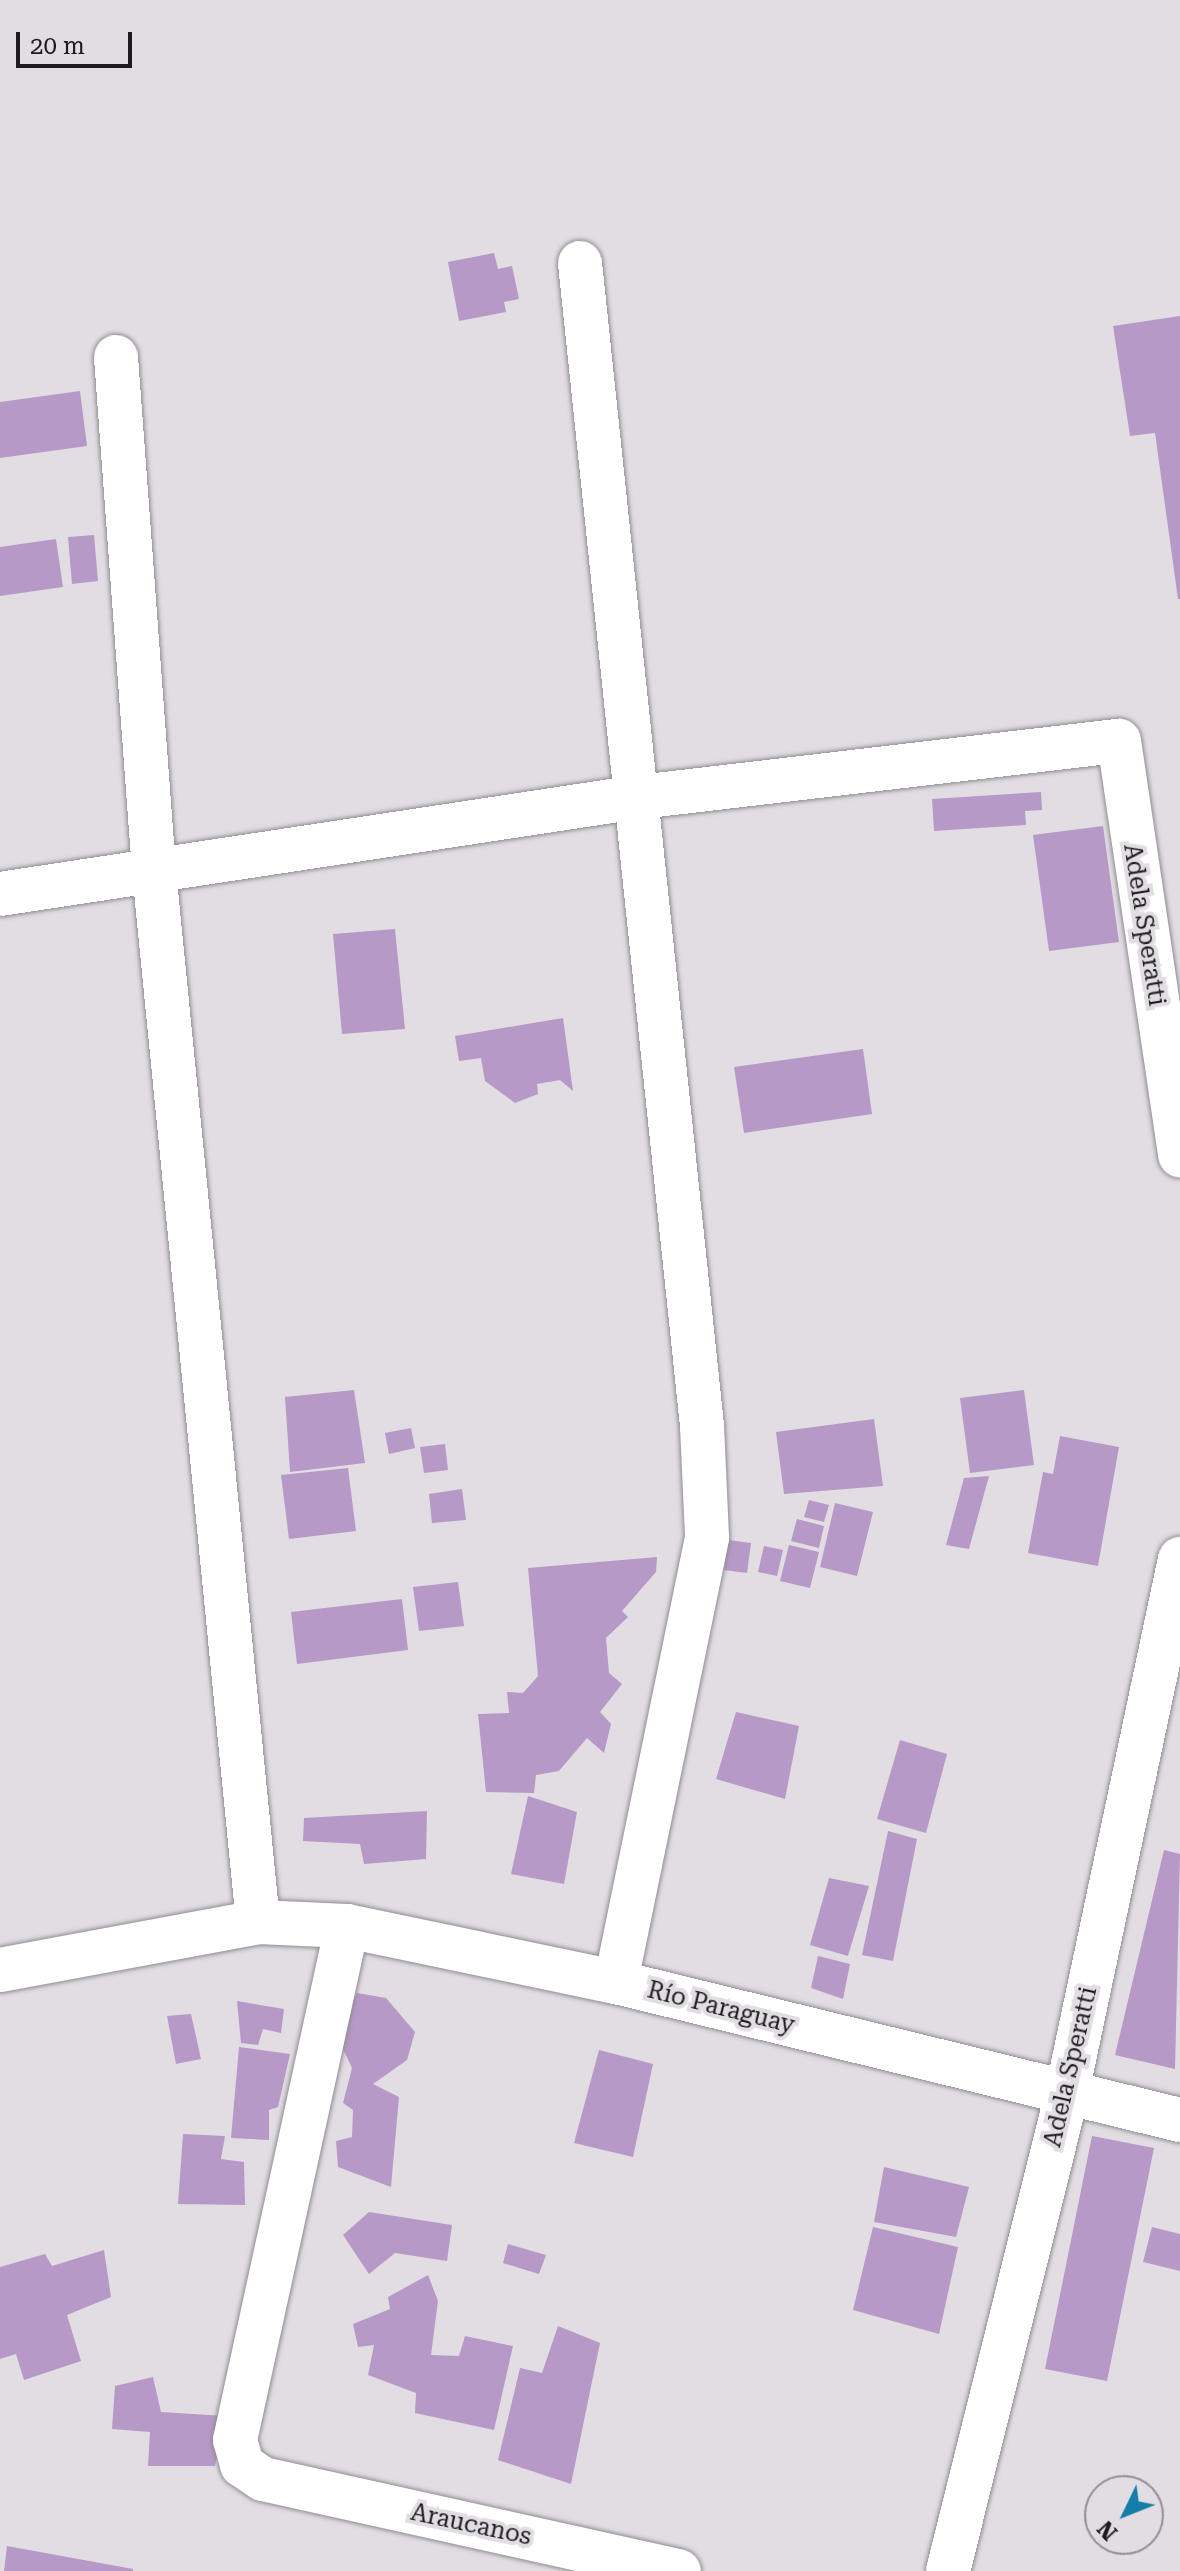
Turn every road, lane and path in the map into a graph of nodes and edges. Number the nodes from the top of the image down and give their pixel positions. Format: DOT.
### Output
graph roads {
  1 [pos="580,263"];
  2 [pos="116,357"];
  3 [pos="631,798"];
  4 [pos="154,871"];
  5 [pos="0,894"];
  6 [pos="1180,1156"];
  7 [pos="1180,1559"];
  8 [pos="1174,1610"];
  9 [pos="258,1922"];
  10 [pos="347,1926"];
  11 [pos="0,1970"];
  12 [pos="616,1982"];
  13 [pos="1067,2092"];
  14 [pos="1180,2120"];
  15 [pos="679,2571"];
  16 [pos="948,2571"];
  1 -- 3 [label="street"];
  2 -- 4 [label="street"];
  3 -- 4 [label="street"];
  3 -- 6 [label="street, Adela Speratti"];
  3 -- 12 [label="street"];
  4 -- 5 [label="street"];
  4 -- 9 [label="street"];
  7 -- 8 [label="street, Adela Speratti"];
  8 -- 13 [label="street, Adela Speratti"];
  9 -- 10 [label="street, Río Paraguay"];
  9 -- 11 [label="street, Río Paraguay"];
  10 -- 12 [label="street, Río Paraguay"];
  10 -- 15 [label="street, Araucanos"];
  12 -- 13 [label="street, Río Paraguay"];
  13 -- 14 [label="street, Río Paraguay"];
  13 -- 16 [label="street, Adela Speratti"];
}
